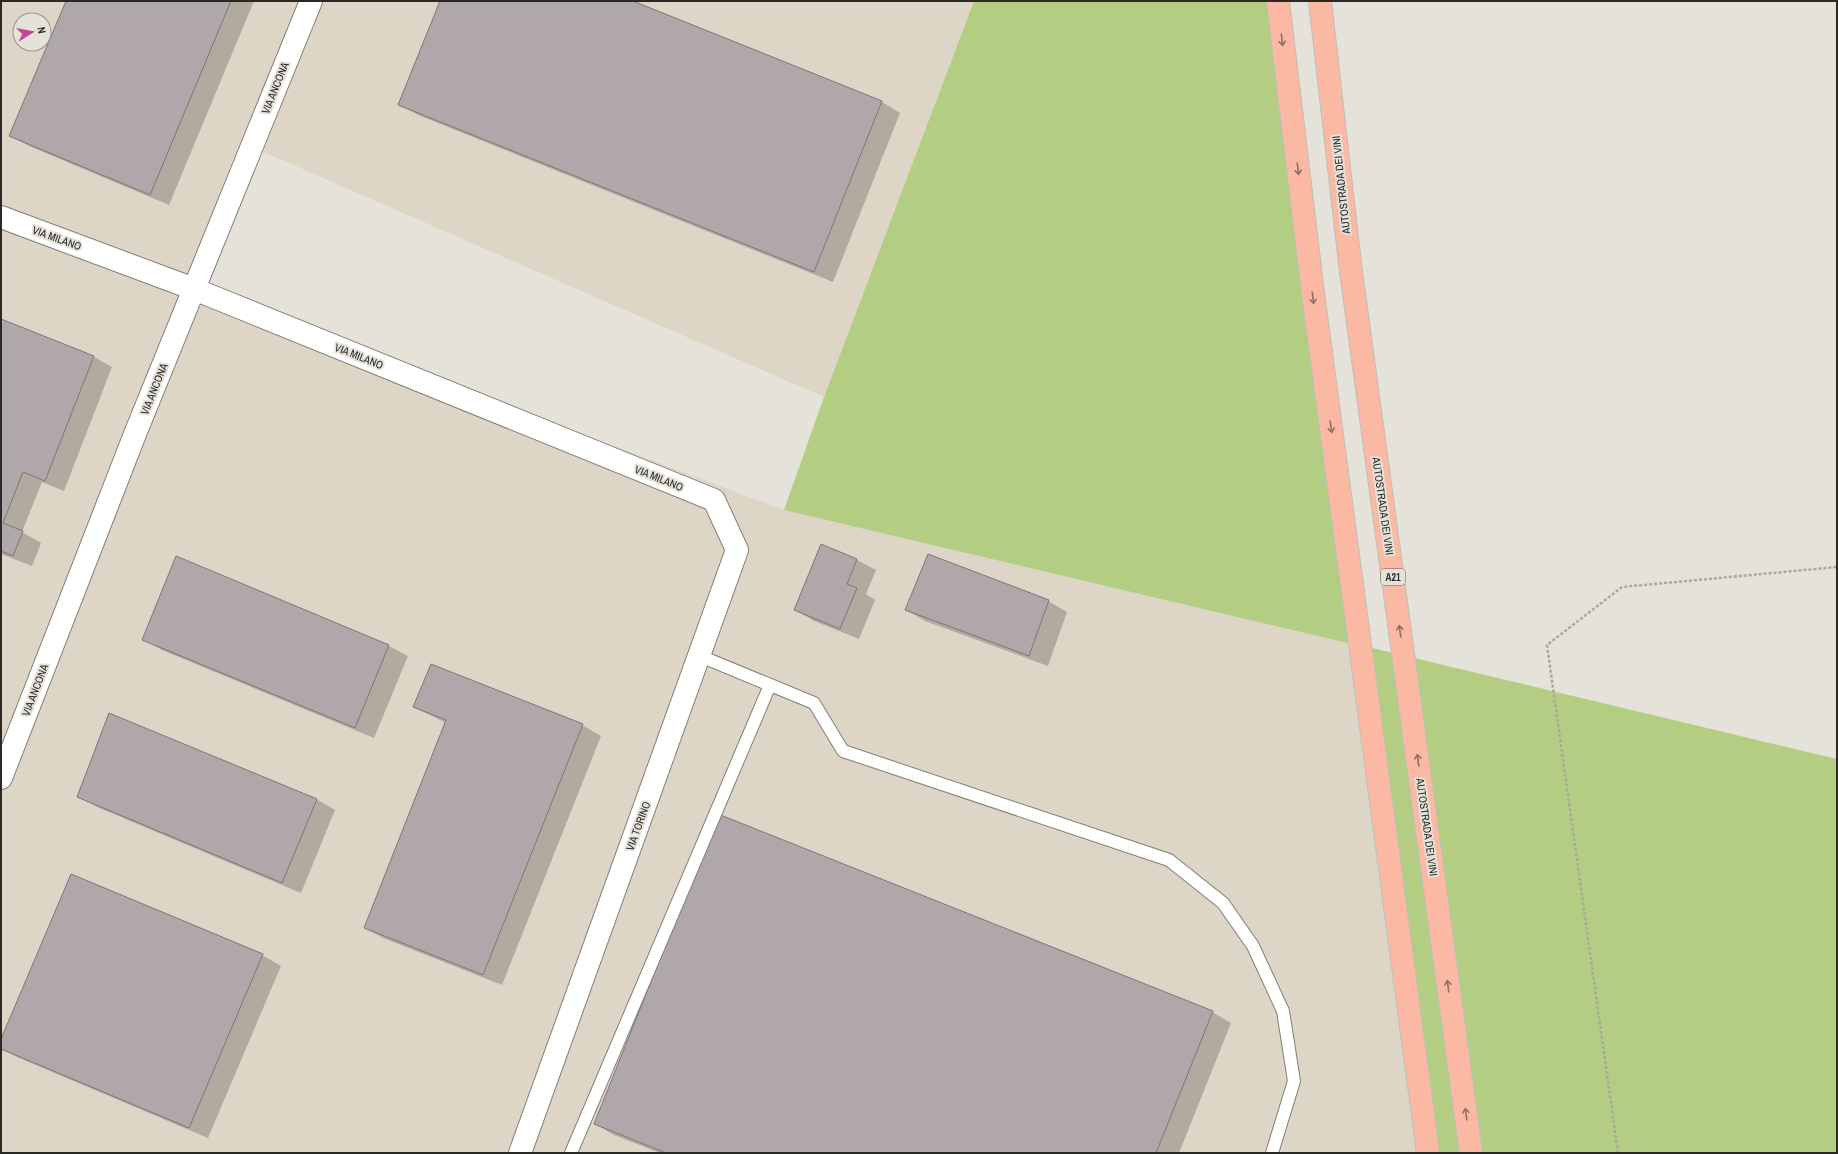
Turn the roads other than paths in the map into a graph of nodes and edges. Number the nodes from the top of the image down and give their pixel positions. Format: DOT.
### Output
graph roads {
  1 [pos="311,1"];
  2 [pos="1278,1"];
  3 [pos="1320,1"];
  4 [pos="1,217"];
  5 [pos="194,289"];
  6 [pos="714,500"];
  7 [pos="700,656"];
  8 [pos="770,685"];
  9 [pos="1,778"];
  10 [pos="520,1153"];
  11 [pos="571,1153"];
  12 [pos="1272,1153"];
  13 [pos="1428,1153"];
  14 [pos="1471,1153"];
  1 -- 5 [label="street, VIA ANCONA"];
  2 -- 13 [label="highway, one-way"];
  14 -- 3 [label="highway, AUTOSTRADA DEI VINI / A21, one-way"];
  4 -- 5 [label="street, VIA MILANO"];
  5 -- 6 [label="street, VIA MILANO"];
  5 -- 9 [label="street, VIA ANCONA"];
  6 -- 7 [label="street, VIA TORINO"];
  7 -- 8 [label="lane"];
  7 -- 10 [label="street, VIA TORINO"];
  8 -- 11 [label="lane"];
  8 -- 12 [label="lane"];
}
